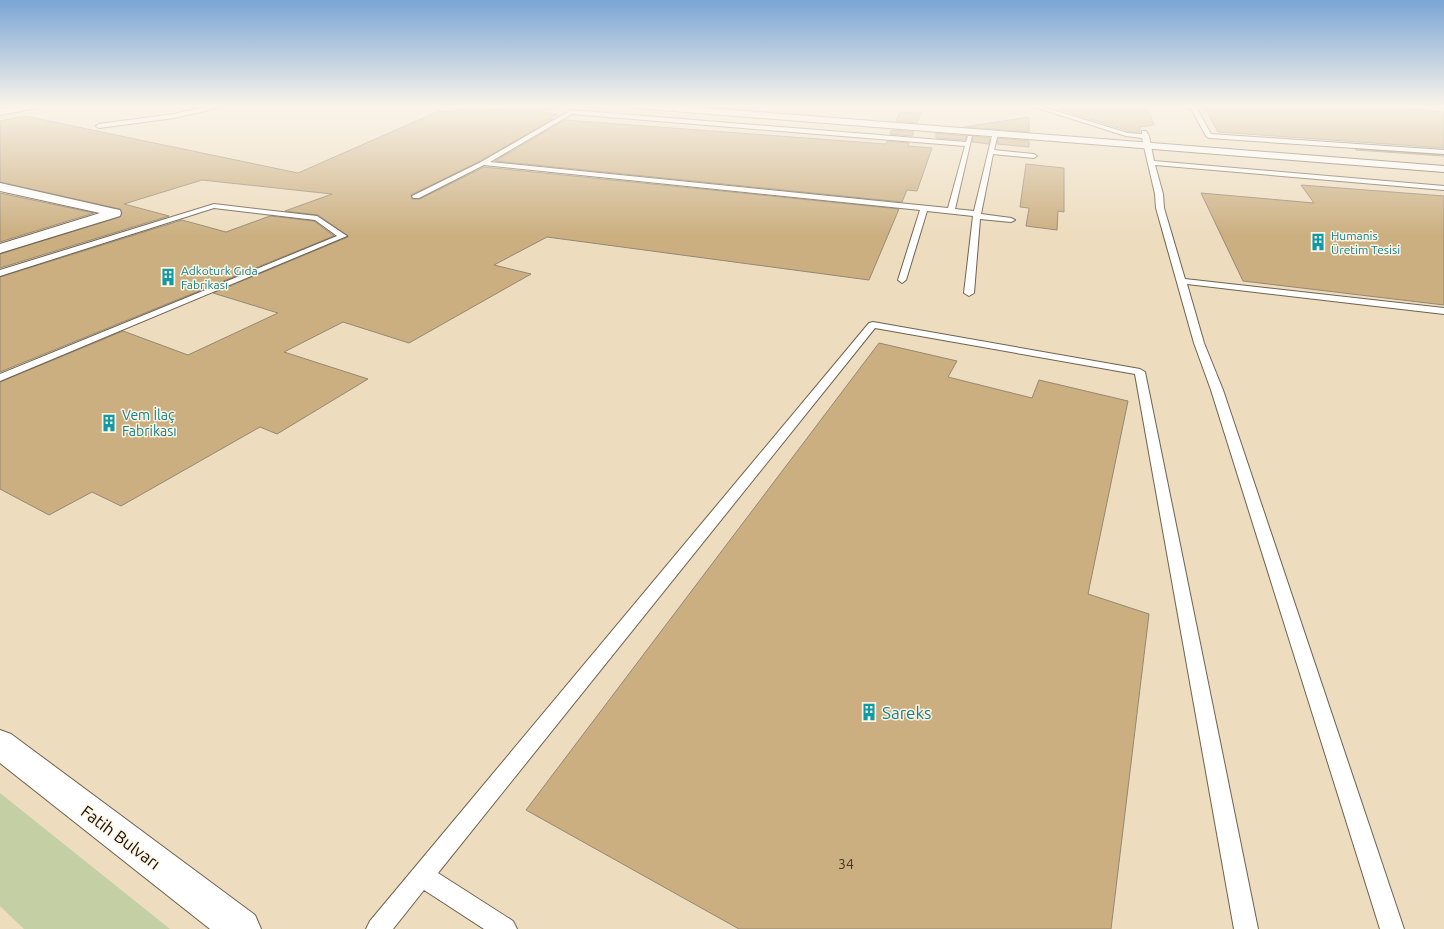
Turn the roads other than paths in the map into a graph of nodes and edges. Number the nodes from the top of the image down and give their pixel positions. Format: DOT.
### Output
graph roads {
  1 [pos="509,148"];
  2 [pos="967,148"];
  3 [pos="992,148"];
  4 [pos="1148,148"];
  5 [pos="1242,148"];
  6 [pos="1390,148"];
  7 [pos="991,152"];
  8 [pos="1444,152"];
  9 [pos="1034,156"];
  10 [pos="484,163"];
  11 [pos="1152,163"];
  12 [pos="1444,170"];
  13 [pos="0,187"];
  14 [pos="1444,188"];
  15 [pos="416,196"];
  16 [pos="924,208"];
  17 [pos="951,211"];
  18 [pos="977,215"];
  19 [pos="1011,220"];
  20 [pos="0,249"];
  21 [pos="0,273"];
  22 [pos="902,280"];
  23 [pos="1181,281"];
  24 [pos="969,293"];
  25 [pos="1444,311"];
  26 [pos="0,378"];
  27 [pos="0,744"];
  28 [pos="422,876"];
  29 [pos="241,929"];
  30 [pos="378,929"];
  31 [pos="505,929"];
  32 [pos="1246,929"];
  33 [pos="1392,929"];
  1 -- 10 [label="lane"];
  2 -- 17 [label="lane"];
  3 -- 7 [label="lane"];
  4 -- 11 [label="lane"];
  5 -- 12 [label="street"];
  6 -- 8 [label="lane"];
  7 -- 9 [label="lane"];
  7 -- 18 [label="lane"];
  10 -- 15 [label="lane"];
  10 -- 16 [label="lane"];
  11 -- 14 [label="lane"];
  11 -- 23 [label="lane"];
  13 -- 20 [label="street"];
  16 -- 17 [label="lane"];
  16 -- 22 [label="lane"];
  17 -- 18 [label="lane"];
  18 -- 19 [label="lane"];
  18 -- 24 [label="lane"];
  21 -- 26 [label="lane"];
  23 -- 25 [label="lane"];
  23 -- 33 [label="lane"];
  27 -- 29 [label="street, Fatih Bulvarı"];
  28 -- 30 [label="lane"];
  28 -- 31 [label="lane"];
  28 -- 32 [label="lane"];
}
